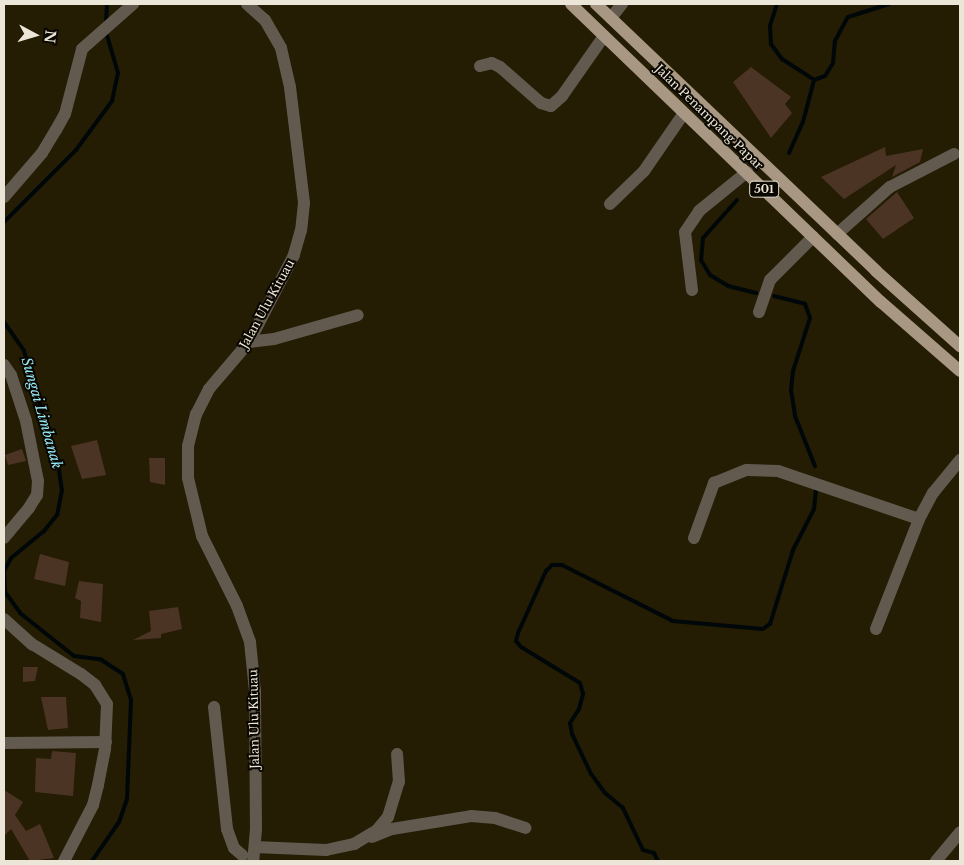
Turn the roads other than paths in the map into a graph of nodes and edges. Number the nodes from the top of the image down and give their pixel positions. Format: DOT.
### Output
graph roads {
  1 [pos="132,4"];
  2 [pos="247,4"];
  3 [pos="570,4"];
  4 [pos="596,4"];
  5 [pos="622,4"];
  6 [pos="611,18"];
  7 [pos="604,36"];
  8 [pos="480,66"];
  9 [pos="684,113"];
  10 [pos="954,154"];
  11 [pos="747,172"];
  12 [pos="797,195"];
  13 [pos="4,197"];
  14 [pos="610,204"];
  15 [pos="799,224"];
  16 [pos="837,234"];
  17 [pos="813,237"];
  18 [pos="692,290"];
  19 [pos="759,312"];
  20 [pos="358,315"];
  21 [pos="248,342"];
  22 [pos="960,346"];
  23 [pos="4,365"];
  24 [pos="960,371"];
  25 [pos="960,460"];
  26 [pos="919,519"];
  27 [pos="4,538"];
  28 [pos="694,538"];
  29 [pos="4,619"];
  30 [pos="876,629"];
  31 [pos="214,707"];
  32 [pos="106,742"];
  33 [pos="4,743"];
  34 [pos="397,754"];
  35 [pos="525,828"];
  36 [pos="960,832"];
  37 [pos="354,844"];
  38 [pos="248,855"];
  39 [pos="64,861"];
  40 [pos="936,861"];
  1 -- 13 [label="street"];
  2 -- 21 [label="street, Jalan Ulu Kituau"];
  3 -- 7 [label="main road, Jalan Penampang Papar / 501"];
  4 -- 6 [label="main road, Jalan Penampang Papar / 501"];
  5 -- 6 [label="street"];
  6 -- 12 [label="main road, Jalan Penampang Papar / 501"];
  7 -- 8 [label="street"];
  7 -- 9 [label="main road, Jalan Penampang Papar / 501"];
  9 -- 11 [label="main road, Jalan Penampang Papar / 501"];
  9 -- 14 [label="street"];
  10 -- 16 [label="street"];
  11 -- 15 [label="main road, Jalan Penampang Papar / 501"];
  11 -- 18 [label="street"];
  12 -- 15 [label="main road"];
  12 -- 16 [label="main road, Jalan Penampang Papar / 501"];
  15 -- 17 [label="main road, Jalan Penampang Papar / 501"];
  16 -- 22 [label="main road, Jalan Penampang Papar / 501"];
  17 -- 19 [label="street"];
  17 -- 24 [label="main road, Jalan Penampang Papar / 501"];
  20 -- 21 [label="street"];
  21 -- 38 [label="street, Jalan Ulu Kituau"];
  23 -- 27 [label="street"];
  25 -- 26 [label="street"];
  26 -- 28 [label="street"];
  26 -- 30 [label="street"];
  29 -- 32 [label="street"];
  31 -- 38 [label="street"];
  32 -- 33 [label="street"];
  32 -- 39 [label="street"];
  34 -- 37 [label="street"];
  35 -- 37 [label="street"];
  36 -- 40 [label="street"];
  37 -- 38 [label="street"];
}
